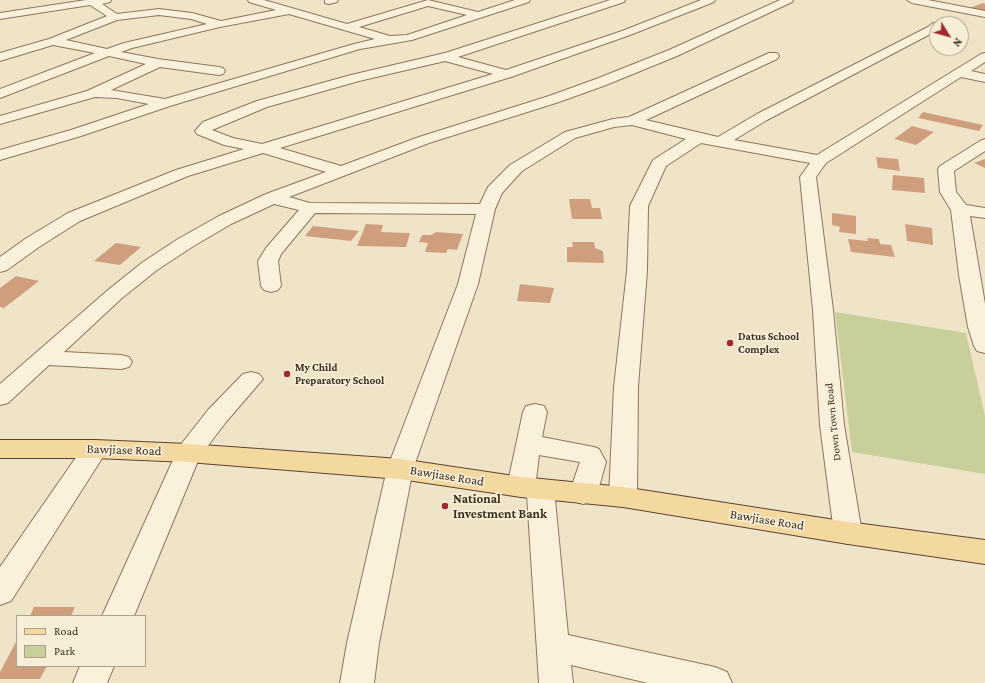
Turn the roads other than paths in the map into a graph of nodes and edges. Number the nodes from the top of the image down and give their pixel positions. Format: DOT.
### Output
graph roads {
  1 [pos="107,0"];
  2 [pos="273,0"];
  3 [pos="525,0"];
  4 [pos="620,0"];
  5 [pos="710,0"];
  6 [pos="788,0"];
  7 [pos="912,0"];
  8 [pos="256,1"];
  9 [pos="92,2"];
  10 [pos="578,2"];
  11 [pos="972,2"];
  12 [pos="410,4"];
  13 [pos="599,6"];
  14 [pos="955,8"];
  15 [pos="287,11"];
  16 [pos="985,14"];
  17 [pos="0,16"];
  18 [pos="478,16"];
  19 [pos="947,16"];
  20 [pos="115,17"];
  21 [pos="220,24"];
  22 [pos="348,26"];
  23 [pos="929,30"];
  24 [pos="388,40"];
  25 [pos="53,41"];
  26 [pos="107,52"];
  27 [pos="773,56"];
  28 [pos="0,57"];
  29 [pos="446,57"];
  30 [pos="985,57"];
  31 [pos="158,63"];
  32 [pos="219,71"];
  33 [pos="959,73"];
  34 [pos="507,74"];
  35 [pos="985,78"];
  36 [pos="0,94"];
  37 [pos="92,94"];
  38 [pos="165,103"];
  39 [pos="0,120"];
  40 [pos="632,121"];
  41 [pos="698,138"];
  42 [pos="720,142"];
  43 [pos="982,148"];
  44 [pos="266,149"];
  45 [pos="0,155"];
  46 [pos="820,160"];
  47 [pos="341,171"];
  48 [pos="272,198"];
  49 [pos="310,208"];
  50 [pos="486,209"];
  51 [pos="960,210"];
  52 [pos="985,213"];
  53 [pos="0,266"];
  54 [pos="271,286"];
  55 [pos="985,346"];
  56 [pos="43,358"];
  57 [pos="121,362"];
  58 [pos="251,379"];
  59 [pos="0,397"];
  60 [pos="535,412"];
  61 [pos="528,444"];
  62 [pos="95,449"];
  63 [pos="0,450"];
  64 [pos="188,453"];
  65 [pos="400,469"];
  66 [pos="531,488"];
  67 [pos="583,494"];
  68 [pos="622,497"];
  69 [pos="848,533"];
  70 [pos="985,552"];
  71 [pos="0,592"];
  72 [pos="118,615"];
  73 [pos="552,646"];
  74 [pos="97,667"];
  75 [pos="90,683"];
  76 [pos="357,683"];
  77 [pos="556,683"];
  78 [pos="715,683"];
  1 -- 9 [label="street"];
  2 -- 8 [label="street"];
  3 -- 18 [label="street"];
  4 -- 13 [label="street"];
  5 -- 34 [label="street"];
  6 -- 47 [label="street"];
  7 -- 14 [label="street"];
  8 -- 15 [label="street"];
  9 -- 17 [label="street"];
  9 -- 20 [label="street"];
  10 -- 13 [label="street"];
  11 -- 14 [label="street"];
  12 -- 18 [label="street"];
  12 -- 22 [label="street"];
  13 -- 29 [label="street"];
  14 -- 16 [label="street"];
  14 -- 19 [label="street"];
  15 -- 21 [label="street"];
  15 -- 22 [label="street"];
  18 -- 24 [label="street"];
  20 -- 21 [label="street"];
  20 -- 25 [label="street"];
  21 -- 26 [label="street"];
  22 -- 24 [label="street"];
  23 -- 42 [label="street"];
  24 -- 29 [label="street"];
  24 -- 38 [label="street"];
  25 -- 26 [label="street"];
  25 -- 28 [label="street"];
  26 -- 31 [label="street"];
  26 -- 36 [label="street"];
  27 -- 40 [label="street"];
  29 -- 34 [label="street"];
  29 -- 44 [label="street"];
  30 -- 33 [label="street"];
  31 -- 32 [label="street"];
  31 -- 37 [label="street"];
  33 -- 35 [label="street"];
  33 -- 46 [label="street"];
  34 -- 44 [label="street"];
  37 -- 38 [label="street"];
  37 -- 39 [label="street"];
  38 -- 45 [label="street"];
  40 -- 41 [label="street"];
  40 -- 50 [label="street"];
  41 -- 42 [label="street"];
  41 -- 68 [label="street"];
  42 -- 46 [label="street"];
  43 -- 51 [label="street"];
  44 -- 47 [label="street"];
  44 -- 53 [label="street"];
  46 -- 69 [label="street, Down Town Road"];
  47 -- 48 [label="street"];
  48 -- 49 [label="street"];
  48 -- 56 [label="street"];
  49 -- 50 [label="street"];
  49 -- 54 [label="street"];
  50 -- 65 [label="street"];
  51 -- 52 [label="street"];
  51 -- 55 [label="street"];
  56 -- 57 [label="street"];
  56 -- 59 [label="street"];
  58 -- 64 [label="street"];
  60 -- 61 [label="street"];
  61 -- 66 [label="street"];
  61 -- 67 [label="street"];
  62 -- 63 [label="main road, Bawjiase Road"];
  62 -- 64 [label="main road, Bawjiase Road"];
  62 -- 71 [label="street"];
  64 -- 65 [label="main road, Bawjiase Road"];
  64 -- 72 [label="street"];
  65 -- 66 [label="main road, Bawjiase Road"];
  65 -- 76 [label="street"];
  66 -- 67 [label="main road, Bawjiase Road"];
  66 -- 73 [label="street"];
  67 -- 68 [label="main road, Bawjiase Road"];
  68 -- 69 [label="main road, Bawjiase Road"];
  69 -- 70 [label="main road, Bawjiase Road"];
  73 -- 77 [label="street"];
  73 -- 78 [label="street"];
  74 -- 75 [label="street"];
}
